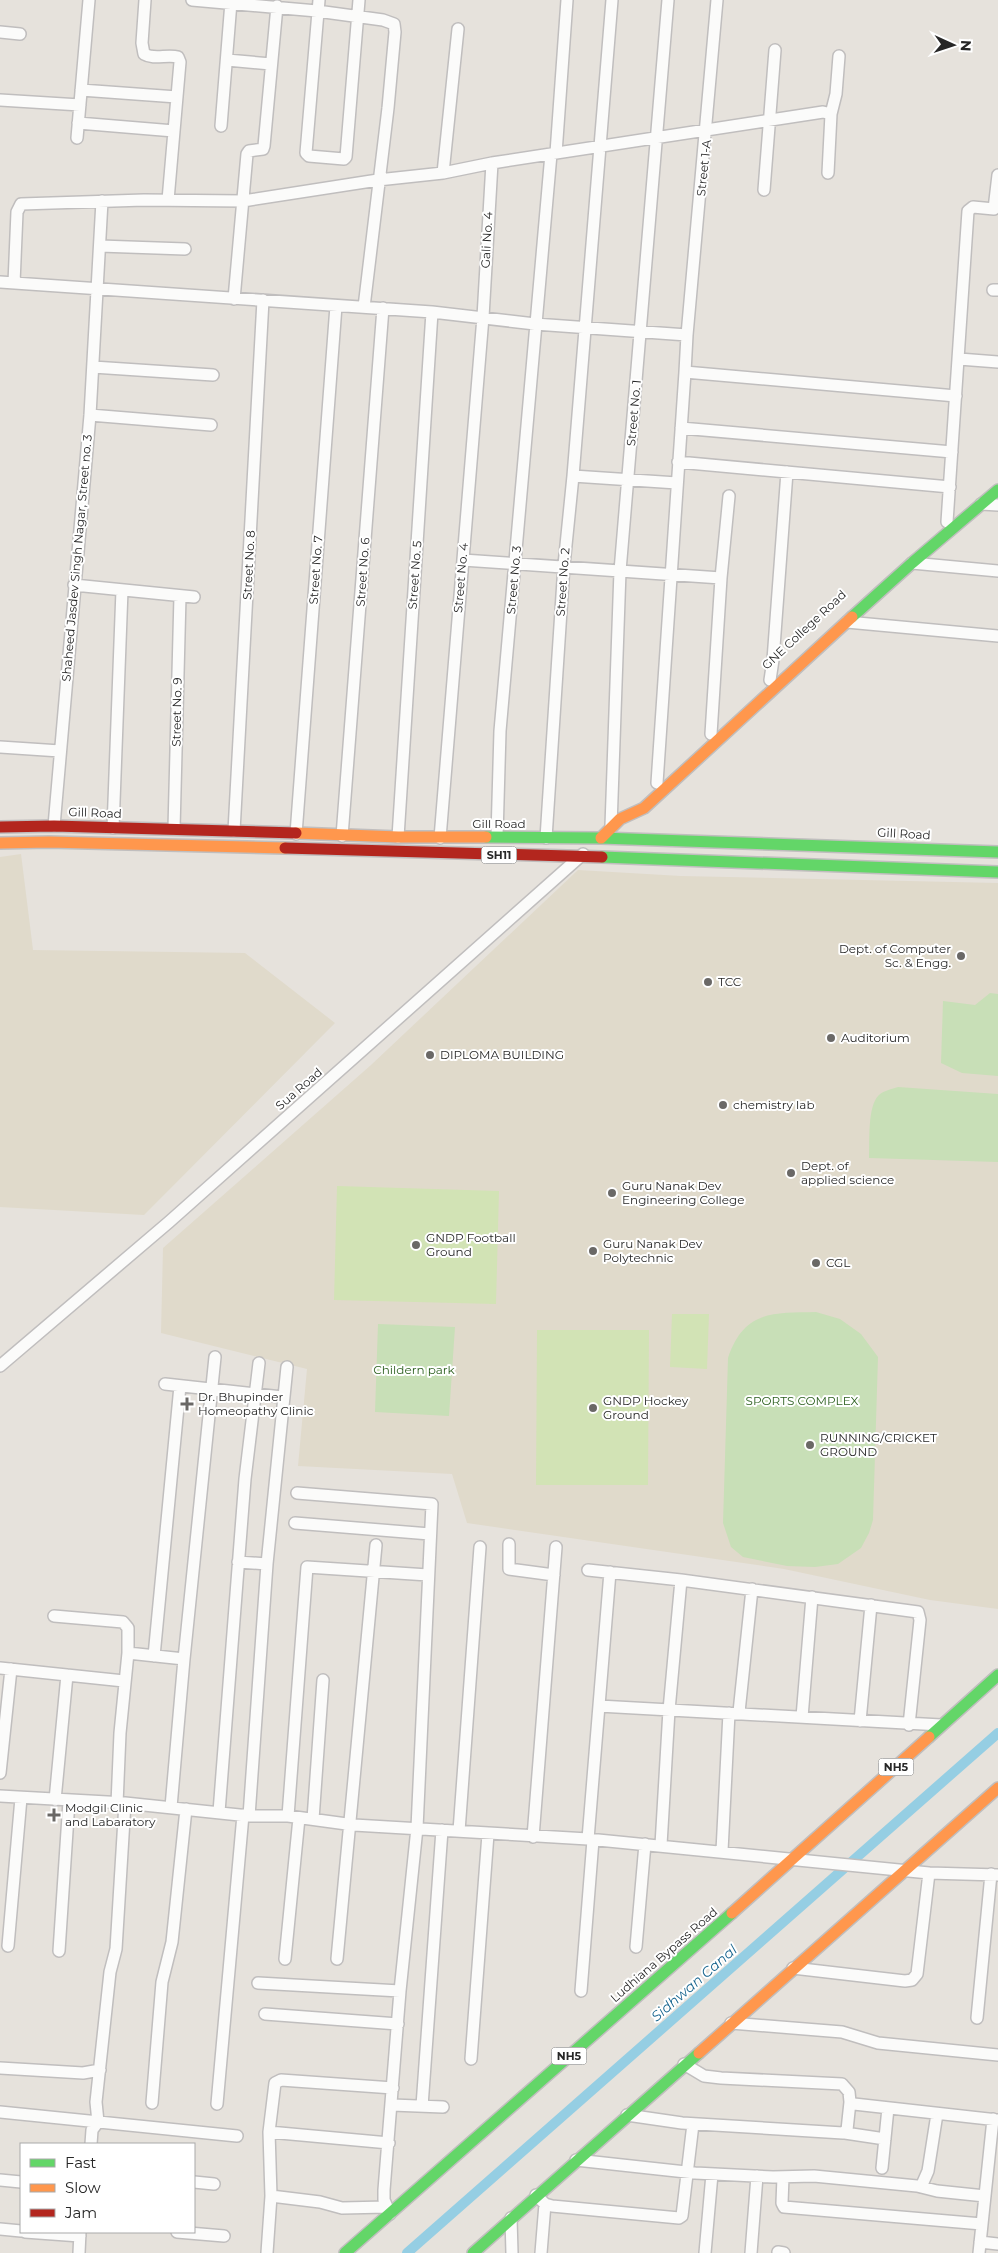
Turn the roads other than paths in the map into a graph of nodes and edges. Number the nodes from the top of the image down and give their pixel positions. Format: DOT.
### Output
graph roads {
  1 [pos="89,0"];
  2 [pos="145,0"];
  3 [pos="192,0"];
  4 [pos="359,0"];
  5 [pos="568,0"];
  6 [pos="612,0"];
  7 [pos="668,0"];
  8 [pos="718,0"];
  9 [pos="232,2"];
  10 [pos="285,5"];
  11 [pos="318,5"];
  12 [pos="358,16"];
  13 [pos="458,29"];
  14 [pos="0,32"];
  15 [pos="20,34"];
  16 [pos="775,50"];
  17 [pos="839,56"];
  18 [pos="227,60"];
  19 [pos="271,64"];
  20 [pos="81,90"];
  21 [pos="177,97"];
  22 [pos="0,100"];
  23 [pos="80,105"];
  24 [pos="831,114"];
  25 [pos="770,121"];
  26 [pos="78,123"];
  27 [pos="221,126"];
  28 [pos="174,131"];
  29 [pos="707,131"];
  30 [pos="77,138"];
  31 [pos="656,138"];
  32 [pos="599,146"];
  33 [pos="553,154"];
  34 [pos="492,163"];
  35 [pos="443,173"];
  36 [pos="828,173"];
  37 [pos="998,175"];
  38 [pos="378,180"];
  39 [pos="764,190"];
  40 [pos="168,200"];
  41 [pos="102,201"];
  42 [pos="243,201"];
  43 [pos="100,246"];
  44 [pos="186,249"];
  45 [pos="0,282"];
  46 [pos="14,283"];
  47 [pos="97,289"];
  48 [pos="234,299"];
  49 [pos="263,300"];
  50 [pos="336,306"];
  51 [pos="364,307"];
  52 [pos="383,308"];
  53 [pos="432,312"];
  54 [pos="482,317"];
  55 [pos="535,324"];
  56 [pos="585,327"];
  57 [pos="641,332"];
  58 [pos="687,335"];
  59 [pos="959,360"];
  60 [pos="998,362"];
  61 [pos="93,367"];
  62 [pos="685,372"];
  63 [pos="213,375"];
  64 [pos="956,396"];
  65 [pos="90,415"];
  66 [pos="210,425"];
  67 [pos="680,428"];
  68 [pos="952,452"];
  69 [pos="678,462"];
  70 [pos="787,472"];
  71 [pos="573,476"];
  72 [pos="998,477"];
  73 [pos="628,480"];
  74 [pos="677,483"];
  75 [pos="950,487"];
  76 [pos="998,490"];
  77 [pos="729,496"];
  78 [pos="981,504"];
  79 [pos="998,505"];
  80 [pos="947,522"];
  81 [pos="463,560"];
  82 [pos="516,563"];
  83 [pos="912,563"];
  84 [pos="564,565"];
  85 [pos="620,571"];
  86 [pos="998,571"];
  87 [pos="671,574"];
  88 [pos="721,578"];
  89 [pos="74,585"];
  90 [pos="122,590"];
  91 [pos="180,596"];
  92 [pos="194,597"];
  93 [pos="847,622"];
  94 [pos="998,636"];
  95 [pos="770,680"];
  96 [pos="711,734"];
  97 [pos="0,747"];
  98 [pos="60,751"];
  99 [pos="657,783"];
  100 [pos="636,809"];
  101 [pos="54,826"];
  102 [pos="611,826"];
  103 [pos="0,827"];
  104 [pos="113,828"];
  105 [pos="174,829"];
  106 [pos="234,831"];
  107 [pos="296,834"];
  108 [pos="342,836"];
  109 [pos="496,836"];
  110 [pos="398,838"];
  111 [pos="440,838"];
  112 [pos="546,838"];
  113 [pos="601,838"];
  114 [pos="0,843"];
  115 [pos="998,852"];
  116 [pos="581,856"];
  117 [pos="998,872"];
  118 [pos="215,1357"];
  119 [pos="259,1362"];
  120 [pos="0,1366"];
  121 [pos="287,1367"];
  122 [pos="165,1384"];
  123 [pos="180,1386"];
  124 [pos="212,1389"];
  125 [pos="255,1394"];
  126 [pos="282,1397"];
  127 [pos="297,1493"];
  128 [pos="295,1522"];
  129 [pos="430,1534"];
  130 [pos="510,1544"];
  131 [pos="376,1545"];
  132 [pos="556,1547"];
  133 [pos="480,1548"];
  134 [pos="238,1562"];
  135 [pos="267,1564"];
  136 [pos="588,1570"];
  137 [pos="373,1572"];
  138 [pos="610,1572"];
  139 [pos="428,1575"];
  140 [pos="554,1575"];
  141 [pos="681,1580"];
  142 [pos="752,1589"];
  143 [pos="812,1597"];
  144 [pos="871,1605"];
  145 [pos="54,1616"];
  146 [pos="128,1653"];
  147 [pos="154,1656"];
  148 [pos="184,1659"];
  149 [pos="5,1669"];
  150 [pos="67,1675"];
  151 [pos="998,1675"];
  152 [pos="323,1680"];
  153 [pos="124,1681"];
  154 [pos="998,1691"];
  155 [pos="600,1706"];
  156 [pos="669,1710"];
  157 [pos="734,1713"];
  158 [pos="802,1717"];
  159 [pos="860,1721"];
  160 [pos="909,1724"];
  161 [pos="941,1726"];
  162 [pos="0,1773"];
  163 [pos="998,1788"];
  164 [pos="0,1796"];
  165 [pos="21,1798"];
  166 [pos="55,1800"];
  167 [pos="69,1801"];
  168 [pos="121,1804"];
  169 [pos="170,1808"];
  170 [pos="186,1809"];
  171 [pos="219,1812"];
  172 [pos="246,1815"];
  173 [pos="294,1817"];
  174 [pos="313,1819"];
  175 [pos="350,1824"];
  176 [pos="417,1828"];
  177 [pos="442,1830"];
  178 [pos="459,1832"];
  179 [pos="488,1834"];
  180 [pos="532,1837"];
  181 [pos="590,1839"];
  182 [pos="645,1844"];
  183 [pos="660,1845"];
  184 [pos="722,1851"];
  185 [pos="794,1859"];
  186 [pos="814,1861"];
  187 [pos="900,1870"];
  188 [pos="929,1873"];
  189 [pos="994,1875"];
  190 [pos="8,1946"];
  191 [pos="636,1947"];
  192 [pos="59,1951"];
  193 [pos="337,1959"];
  194 [pos="285,1960"];
  195 [pos="793,1968"];
  196 [pos="258,1983"];
  197 [pos="581,1990"];
  198 [pos="400,1991"];
  199 [pos="265,2014"];
  200 [pos="978,2018"];
  201 [pos="731,2023"];
  202 [pos="398,2024"];
  203 [pos="998,2055"];
  204 [pos="471,2059"];
  205 [pos="684,2064"];
  206 [pos="0,2068"];
  207 [pos="100,2070"];
  208 [pos="393,2088"];
  209 [pos="850,2102"];
  210 [pos="152,2103"];
  211 [pos="217,2104"];
  212 [pos="392,2105"];
  213 [pos="422,2106"];
  214 [pos="443,2107"];
  215 [pos="888,2108"];
  216 [pos="0,2112"];
  217 [pos="937,2114"];
  218 [pos="627,2115"];
  219 [pos="996,2120"];
  220 [pos="98,2122"];
  221 [pos="510,2124"];
  222 [pos="693,2124"];
  223 [pos="269,2132"];
  224 [pos="845,2133"];
  225 [pos="237,2136"];
  226 [pos="885,2139"];
  227 [pos="91,2143"];
  228 [pos="389,2143"];
  229 [pos="576,2160"];
  230 [pos="882,2168"];
  231 [pos="687,2172"];
  232 [pos="712,2174"];
  233 [pos="757,2176"];
  234 [pos="783,2177"];
  235 [pos="992,2179"];
  236 [pos="0,2180"];
  237 [pos="20,2182"];
  238 [pos="195,2182"];
  239 [pos="214,2184"];
  240 [pos="921,2187"];
  241 [pos="536,2195"];
  242 [pos="271,2196"];
  243 [pos="985,2196"];
  244 [pos="545,2204"];
  245 [pos="388,2210"];
  246 [pos="511,2218"];
  247 [pos="982,2224"];
  248 [pos="0,2229"];
  249 [pos="20,2231"];
  250 [pos="52,2233"];
  251 [pos="189,2233"];
  252 [pos="80,2234"];
  253 [pos="224,2236"];
  254 [pos="998,2244"];
  255 [pos="980,2247"];
  256 [pos="778,2252"];
  257 [pos="79,2253"];
  258 [pos="267,2253"];
  259 [pos="346,2253"];
  260 [pos="473,2253"];
  261 [pos="512,2253"];
  262 [pos="541,2253"];
  263 [pos="705,2253"];
  264 [pos="751,2253"];
  265 [pos="784,2253"];
  1 -- 20 [label="street"];
  2 -- 21 [label="street"];
  3 -- 9 [label="street"];
  4 -- 12 [label="street"];
  5 -- 33 [label="street, Street No. 3"];
  6 -- 32 [label="street, Street No. 2"];
  7 -- 31 [label="street, Street No. 1"];
  8 -- 29 [label="street, Street 1-A"];
  9 -- 10 [label="street"];
  9 -- 18 [label="street"];
  10 -- 11 [label="street"];
  10 -- 19 [label="street"];
  11 -- 12 [label="street"];
  11 -- 12 [label="street"];
  12 -- 38 [label="street"];
  13 -- 35 [label="street"];
  14 -- 15 [label="street"];
  16 -- 25 [label="street"];
  17 -- 24 [label="street"];
  18 -- 19 [label="street"];
  18 -- 27 [label="street"];
  19 -- 42 [label="street"];
  20 -- 21 [label="street"];
  20 -- 23 [label="street"];
  21 -- 28 [label="street"];
  22 -- 23 [label="street"];
  23 -- 26 [label="street"];
  24 -- 25 [label="street"];
  24 -- 36 [label="street"];
  25 -- 29 [label="street"];
  25 -- 39 [label="street"];
  26 -- 28 [label="street"];
  26 -- 30 [label="street"];
  28 -- 40 [label="street"];
  29 -- 31 [label="street"];
  29 -- 58 [label="street, Street 1-A"];
  31 -- 32 [label="street"];
  31 -- 57 [label="street, Street No. 1"];
  32 -- 33 [label="street"];
  32 -- 56 [label="street, Street No. 2"];
  33 -- 34 [label="street"];
  33 -- 55 [label="street, Street No. 3"];
  34 -- 35 [label="street"];
  34 -- 54 [label="street, Gali No. 4"];
  35 -- 38 [label="street"];
  37 -- 59 [label="street"];
  38 -- 42 [label="street"];
  38 -- 51 [label="street"];
  40 -- 41 [label="street"];
  40 -- 42 [label="street"];
  41 -- 43 [label="street, Shaheed Jasdev Singh Nagar, Street no. 3"];
  41 -- 46 [label="street"];
  42 -- 48 [label="street"];
  43 -- 44 [label="street"];
  43 -- 47 [label="street, Shaheed Jasdev Singh Nagar, Street no. 3"];
  45 -- 46 [label="street"];
  46 -- 47 [label="street"];
  47 -- 48 [label="street"];
  47 -- 61 [label="street, Shaheed Jasdev Singh Nagar, Street no. 3"];
  48 -- 49 [label="street"];
  49 -- 50 [label="street"];
  49 -- 106 [label="street, Street No. 8"];
  50 -- 51 [label="street"];
  50 -- 107 [label="street, Street No. 7"];
  51 -- 52 [label="street"];
  52 -- 53 [label="street"];
  52 -- 108 [label="street, Street No. 6"];
  53 -- 54 [label="street"];
  53 -- 110 [label="street, Street No. 5"];
  54 -- 55 [label="street"];
  54 -- 81 [label="street, Street No. 4"];
  55 -- 56 [label="street"];
  55 -- 82 [label="street, Street No. 3"];
  56 -- 57 [label="street"];
  56 -- 71 [label="street, Street No. 2"];
  57 -- 58 [label="street"];
  57 -- 73 [label="street, Street No. 1"];
  58 -- 62 [label="street, Street 1-A"];
  59 -- 60 [label="street"];
  59 -- 64 [label="street"];
  61 -- 63 [label="street"];
  61 -- 65 [label="street, Shaheed Jasdev Singh Nagar, Street no. 3"];
  62 -- 64 [label="street"];
  62 -- 67 [label="street, Street 1-A"];
  64 -- 68 [label="street"];
  65 -- 66 [label="street"];
  65 -- 89 [label="street, Shaheed Jasdev Singh Nagar, Street no. 3"];
  67 -- 68 [label="street"];
  67 -- 69 [label="street, Street 1-A"];
  68 -- 75 [label="street"];
  69 -- 70 [label="street"];
  69 -- 74 [label="street, Street 1-A"];
  70 -- 75 [label="street"];
  70 -- 95 [label="street"];
  71 -- 73 [label="street"];
  71 -- 84 [label="street, Street No. 2"];
  72 -- 80 [label="main road, GNE College Road"];
  73 -- 74 [label="street"];
  73 -- 85 [label="street, Street No. 1"];
  74 -- 87 [label="street, Street 1-A"];
  75 -- 80 [label="street"];
  76 -- 78 [label="main road, GNE College Road"];
  77 -- 88 [label="street"];
  78 -- 79 [label="street"];
  78 -- 83 [label="main road, GNE College Road"];
  80 -- 95 [label="main road, GNE College Road"];
  81 -- 82 [label="street"];
  81 -- 111 [label="street, Street No. 4"];
  82 -- 84 [label="street"];
  82 -- 109 [label="street, Street No. 3"];
  83 -- 86 [label="street"];
  83 -- 93 [label="main road, GNE College Road"];
  84 -- 85 [label="street"];
  84 -- 112 [label="street, Street No. 2"];
  85 -- 87 [label="street"];
  85 -- 102 [label="street, Street No. 1"];
  87 -- 88 [label="street"];
  87 -- 99 [label="street, Street 1-A"];
  88 -- 96 [label="street"];
  89 -- 90 [label="street"];
  89 -- 98 [label="street, Shaheed Jasdev Singh Nagar, Street no. 3"];
  90 -- 91 [label="street"];
  90 -- 104 [label="street"];
  91 -- 92 [label="street"];
  91 -- 105 [label="street, Street No. 9"];
  93 -- 94 [label="street"];
  93 -- 100 [label="main road, GNE College Road"];
  95 -- 96 [label="main road, GNE College Road"];
  96 -- 99 [label="main road, GNE College Road"];
  97 -- 98 [label="street"];
  98 -- 101 [label="street, Shaheed Jasdev Singh Nagar, Street no. 3"];
  99 -- 100 [label="main road, GNE College Road"];
  100 -- 102 [label="main road, GNE College Road"];
  101 -- 103 [label="main road, Gill Road / SH11"];
  101 -- 104 [label="main road, Gill Road / SH11"];
  102 -- 113 [label="main road, Sua Road"];
  104 -- 105 [label="main road, Gill Road / SH11"];
  105 -- 106 [label="main road, Gill Road / SH11"];
  106 -- 107 [label="main road, Gill Road / SH11"];
  107 -- 108 [label="main road, Gill Road / SH11"];
  108 -- 110 [label="main road, Gill Road / SH11"];
  109 -- 111 [label="main road, Gill Road / SH11"];
  109 -- 112 [label="main road, Gill Road / SH11"];
  110 -- 111 [label="main road, Gill Road / SH11"];
  112 -- 113 [label="main road, Gill Road / SH11"];
  113 -- 115 [label="main road, Gill Road / SH11"];
  113 -- 116 [label="street, Sua Road"];
  114 -- 116 [label="main road, SH11"];
  116 -- 117 [label="main road, SH11"];
  116 -- 120 [label="street, Sua Road"];
  118 -- 124 [label="street"];
  119 -- 125 [label="street"];
  121 -- 126 [label="street"];
  122 -- 123 [label="street"];
  123 -- 124 [label="street"];
  123 -- 147 [label="street"];
  124 -- 125 [label="street"];
  124 -- 148 [label="street"];
  125 -- 126 [label="street"];
  125 -- 134 [label="street"];
  126 -- 135 [label="street"];
  127 -- 129 [label="street"];
  128 -- 129 [label="street"];
  129 -- 139 [label="street"];
  130 -- 140 [label="street"];
  131 -- 137 [label="street"];
  132 -- 140 [label="street"];
  133 -- 178 [label="street"];
  134 -- 135 [label="street"];
  134 -- 171 [label="street"];
  135 -- 172 [label="street"];
  136 -- 138 [label="street"];
  137 -- 139 [label="street"];
  137 -- 173 [label="street"];
  137 -- 175 [label="street"];
  138 -- 141 [label="street"];
  138 -- 155 [label="street"];
  139 -- 176 [label="street"];
  140 -- 180 [label="street"];
  141 -- 142 [label="street"];
  141 -- 156 [label="street"];
  142 -- 143 [label="street"];
  142 -- 157 [label="street"];
  143 -- 144 [label="street"];
  143 -- 158 [label="street"];
  144 -- 159 [label="street"];
  144 -- 160 [label="street"];
  145 -- 146 [label="street"];
  146 -- 147 [label="street"];
  146 -- 153 [label="street"];
  147 -- 148 [label="street"];
  148 -- 169 [label="street"];
  149 -- 150 [label="street"];
  149 -- 162 [label="street"];
  150 -- 153 [label="street"];
  150 -- 166 [label="street"];
  151 -- 161 [label="main road, Ludhiana Bypass Road / NH5"];
  152 -- 174 [label="street"];
  153 -- 168 [label="street"];
  154 -- 186 [label="main road, Ludhiana Bypass Road / NH5"];
  155 -- 156 [label="street"];
  155 -- 181 [label="street"];
  156 -- 157 [label="street"];
  156 -- 183 [label="street"];
  157 -- 158 [label="street"];
  157 -- 184 [label="street"];
  158 -- 159 [label="street"];
  159 -- 160 [label="street"];
  160 -- 161 [label="street"];
  161 -- 185 [label="main road, Ludhiana Bypass Road / NH5"];
  163 -- 187 [label="main road"];
  164 -- 165 [label="street"];
  165 -- 166 [label="street"];
  165 -- 190 [label="street"];
  166 -- 167 [label="street"];
  167 -- 168 [label="street"];
  167 -- 192 [label="street"];
  168 -- 169 [label="street"];
  168 -- 207 [label="street"];
  169 -- 170 [label="street"];
  170 -- 171 [label="street"];
  170 -- 210 [label="street"];
  171 -- 172 [label="street"];
  172 -- 173 [label="street"];
  172 -- 211 [label="street"];
  173 -- 174 [label="street"];
  173 -- 194 [label="street"];
  174 -- 175 [label="street"];
  175 -- 176 [label="street"];
  175 -- 193 [label="street"];
  176 -- 177 [label="street"];
  176 -- 198 [label="street"];
  177 -- 178 [label="street"];
  177 -- 213 [label="street"];
  178 -- 179 [label="street"];
  179 -- 180 [label="street"];
  179 -- 204 [label="street"];
  180 -- 181 [label="street"];
  181 -- 182 [label="street"];
  181 -- 197 [label="street"];
  182 -- 183 [label="street"];
  182 -- 191 [label="street"];
  183 -- 184 [label="street"];
  184 -- 185 [label="street"];
  185 -- 186 [label="street"];
  185 -- 245 [label="main road, Ludhiana Bypass Road / NH5"];
  186 -- 187 [label="street"];
  186 -- 221 [label="main road, Ludhiana Bypass Road / NH5"];
  187 -- 188 [label="street"];
  187 -- 195 [label="main road"];
  188 -- 189 [label="street"];
  188 -- 195 [label="street"];
  189 -- 200 [label="street"];
  195 -- 201 [label="main road"];
  196 -- 198 [label="street"];
  198 -- 202 [label="street"];
  199 -- 202 [label="street"];
  201 -- 203 [label="street"];
  201 -- 205 [label="main road"];
  202 -- 208 [label="street"];
  205 -- 209 [label="street"];
  205 -- 218 [label="main road"];
  206 -- 207 [label="street"];
  207 -- 220 [label="street"];
  208 -- 212 [label="street"];
  208 -- 223 [label="street"];
  209 -- 215 [label="street"];
  209 -- 224 [label="street"];
  212 -- 213 [label="street"];
  212 -- 228 [label="street"];
  213 -- 214 [label="street"];
  215 -- 217 [label="street"];
  215 -- 226 [label="street"];
  216 -- 220 [label="street"];
  217 -- 219 [label="street"];
  217 -- 240 [label="street"];
  218 -- 222 [label="street"];
  218 -- 229 [label="main road"];
  219 -- 235 [label="street"];
  220 -- 225 [label="street"];
  220 -- 227 [label="street"];
  222 -- 224 [label="street"];
  222 -- 231 [label="street"];
  223 -- 228 [label="street"];
  223 -- 242 [label="street"];
  224 -- 226 [label="street"];
  226 -- 230 [label="street"];
  228 -- 245 [label="street"];
  229 -- 231 [label="street"];
  229 -- 241 [label="main road"];
  231 -- 232 [label="street"];
  231 -- 244 [label="street"];
  232 -- 233 [label="street"];
  232 -- 263 [label="street"];
  233 -- 234 [label="street"];
  233 -- 264 [label="street"];
  234 -- 240 [label="street"];
  234 -- 247 [label="street"];
  235 -- 243 [label="street"];
  236 -- 237 [label="street"];
  238 -- 239 [label="street"];
  240 -- 243 [label="street"];
  241 -- 244 [label="street"];
  241 -- 246 [label="main road"];
  242 -- 245 [label="street"];
  242 -- 258 [label="street"];
  243 -- 247 [label="street"];
  244 -- 262 [label="street"];
  245 -- 259 [label="main road, Ludhiana Bypass Road / NH5"];
  246 -- 260 [label="main road"];
  246 -- 261 [label="street"];
  247 -- 255 [label="street"];
  248 -- 249 [label="street"];
  250 -- 252 [label="street"];
  251 -- 253 [label="street"];
  252 -- 257 [label="street"];
  254 -- 255 [label="street"];
  256 -- 265 [label="street"];
}
